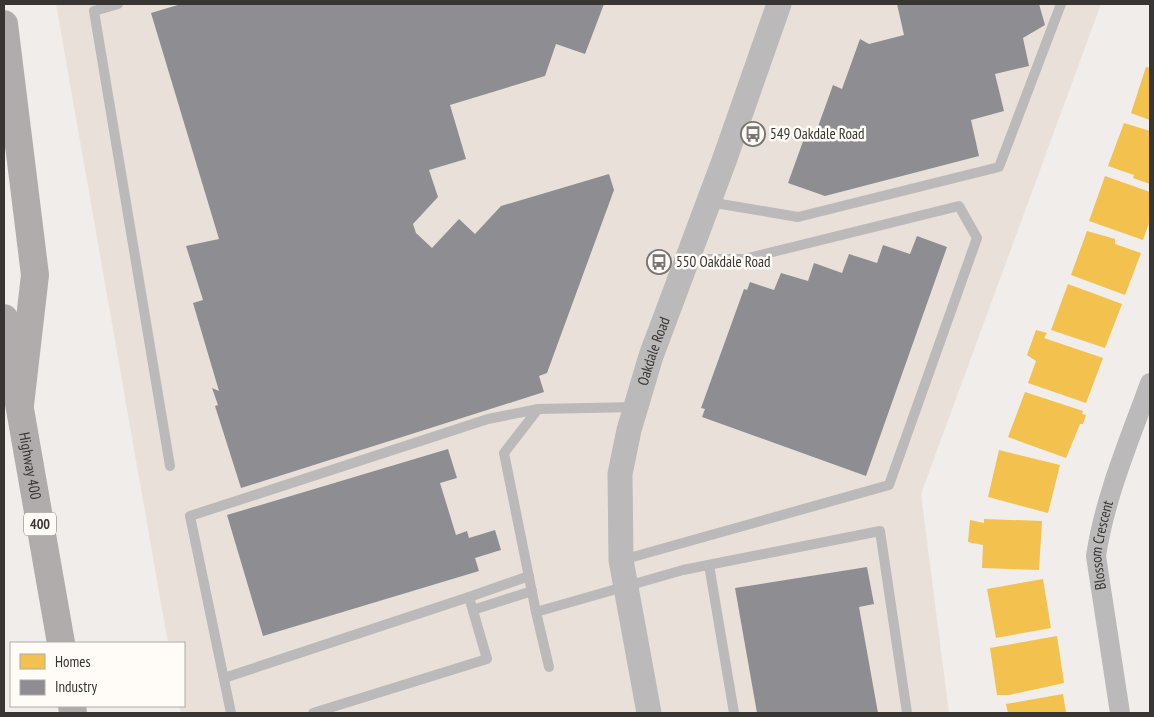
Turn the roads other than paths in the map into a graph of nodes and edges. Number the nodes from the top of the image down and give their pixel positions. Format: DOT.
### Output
graph roads {
  1 [pos="118,4"];
  2 [pos="779,4"];
  3 [pos="1061,4"];
  4 [pos="4,24"];
  5 [pos="708,202"];
  6 [pos="688,259"];
  7 [pos="4,318"];
  8 [pos="1150,382"];
  9 [pos="20,405"];
  10 [pos="636,407"];
  11 [pos="538,409"];
  12 [pos="170,466"];
  13 [pos="621,560"];
  14 [pos="709,564"];
  15 [pos="528,576"];
  16 [pos="624,586"];
  17 [pos="532,591"];
  18 [pos="469,597"];
  19 [pos="473,610"];
  20 [pos="536,612"];
  21 [pos="61,642"];
  22 [pos="549,667"];
  23 [pos="224,678"];
  24 [pos="231,713"];
  25 [pos="313,713"];
  26 [pos="649,713"];
  27 [pos="734,713"];
  28 [pos="907,713"];
  29 [pos="1120,713"];
  1 -- 12 [label="lane"];
  2 -- 5 [label="street, Oakdale Road"];
  3 -- 5 [label="lane"];
  4 -- 9 [label="highway"];
  5 -- 6 [label="street, Oakdale Road"];
  6 -- 10 [label="street, Oakdale Road"];
  6 -- 13 [label="lane"];
  7 -- 9 [label="highway, Highway 400 / 400"];
  8 -- 29 [label="street, Blossom Crescent"];
  9 -- 21 [label="highway, Highway 400 / 400"];
  10 -- 11 [label="lane"];
  10 -- 13 [label="street, Oakdale Road"];
  11 -- 15 [label="lane"];
  11 -- 23 [label="lane"];
  13 -- 16 [label="street, Oakdale Road"];
  14 -- 16 [label="lane"];
  14 -- 27 [label="lane"];
  14 -- 28 [label="lane"];
  15 -- 17 [label="lane"];
  15 -- 18 [label="lane"];
  16 -- 20 [label="lane"];
  16 -- 26 [label="street, Oakdale Road"];
  17 -- 19 [label="lane"];
  17 -- 20 [label="lane"];
  18 -- 19 [label="lane"];
  18 -- 23 [label="lane"];
  19 -- 25 [label="lane"];
  20 -- 22 [label="lane"];
  23 -- 24 [label="lane"];
}
